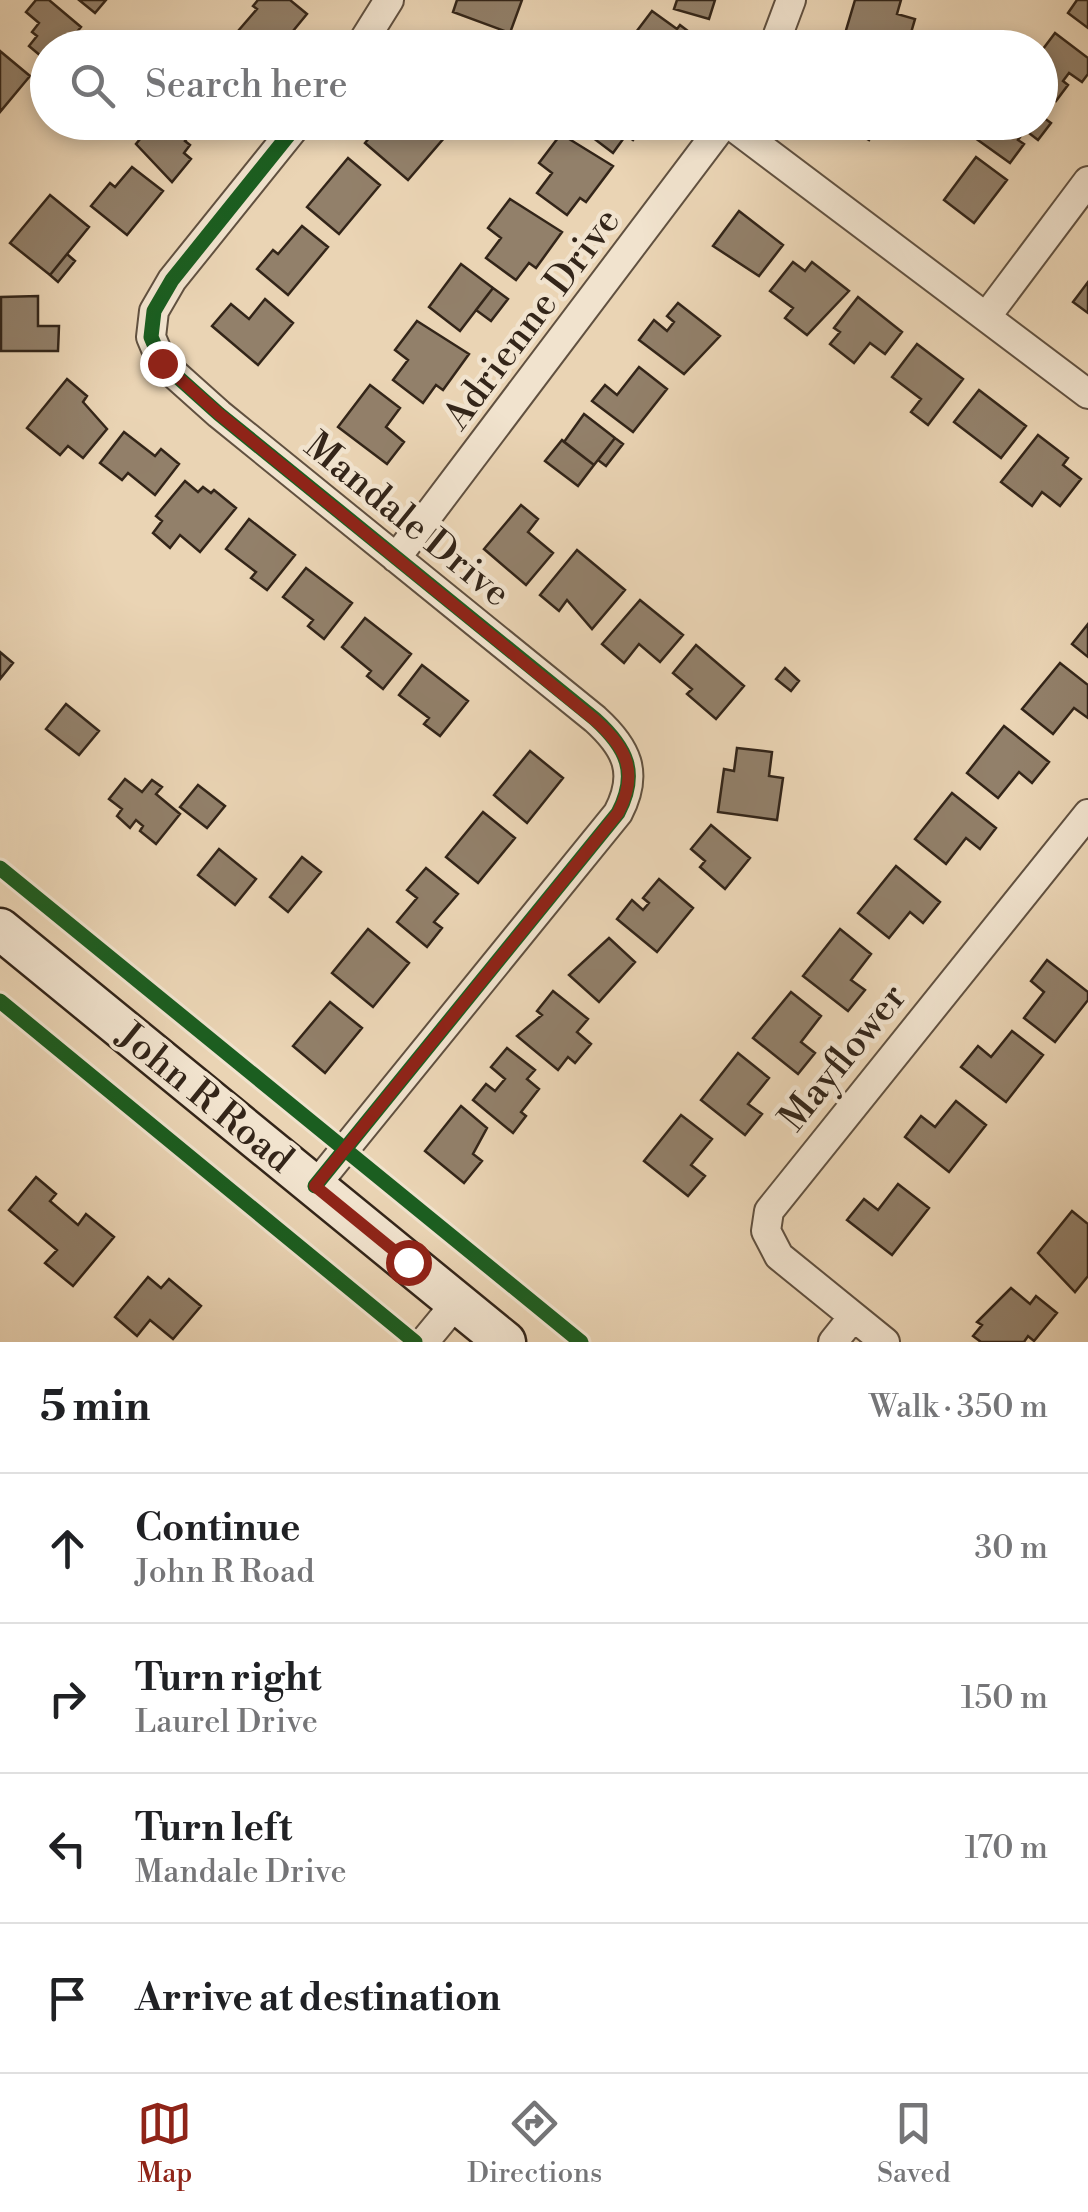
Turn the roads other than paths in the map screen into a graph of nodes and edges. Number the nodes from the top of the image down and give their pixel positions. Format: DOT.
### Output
graph roads {
  1 [pos="389,0"];
  2 [pos="791,0"];
  3 [pos="370,30"];
  4 [pos="780,30"];
  5 [pos="284,140"];
  6 [pos="712,140"];
  7 [pos="750,140"];
  8 [pos="1088,181"];
  9 [pos="986,317"];
  10 [pos="1088,394"];
  11 [pos="396,558"];
  12 [pos="1088,814"];
  13 [pos="0,929"];
  14 [pos="315,1186"];
  15 [pos="457,1302"];
  16 [pos="854,1316"];
  17 [pos="424,1342"];
  18 [pos="505,1342"];
  19 [pos="832,1342"];
  20 [pos="885,1342"];
  1 -- 3 [label="street"];
  2 -- 4 [label="street"];
  5 -- 11 [label="street, Mandale Drive"];
  6 -- 11 [label="street, Adrienne Drive"];
  7 -- 9 [label="street"];
  8 -- 9 [label="street"];
  9 -- 10 [label="street"];
  11 -- 14 [label="street, Mandale Drive"];
  12 -- 16 [label="street, Mayflower"];
  13 -- 14 [label="main road, John R Road"];
  14 -- 15 [label="main road, John R Road"];
  15 -- 17 [label="street"];
  15 -- 18 [label="main road, John R Road"];
  16 -- 19 [label="street"];
  16 -- 20 [label="street, Mayflower"];
}
